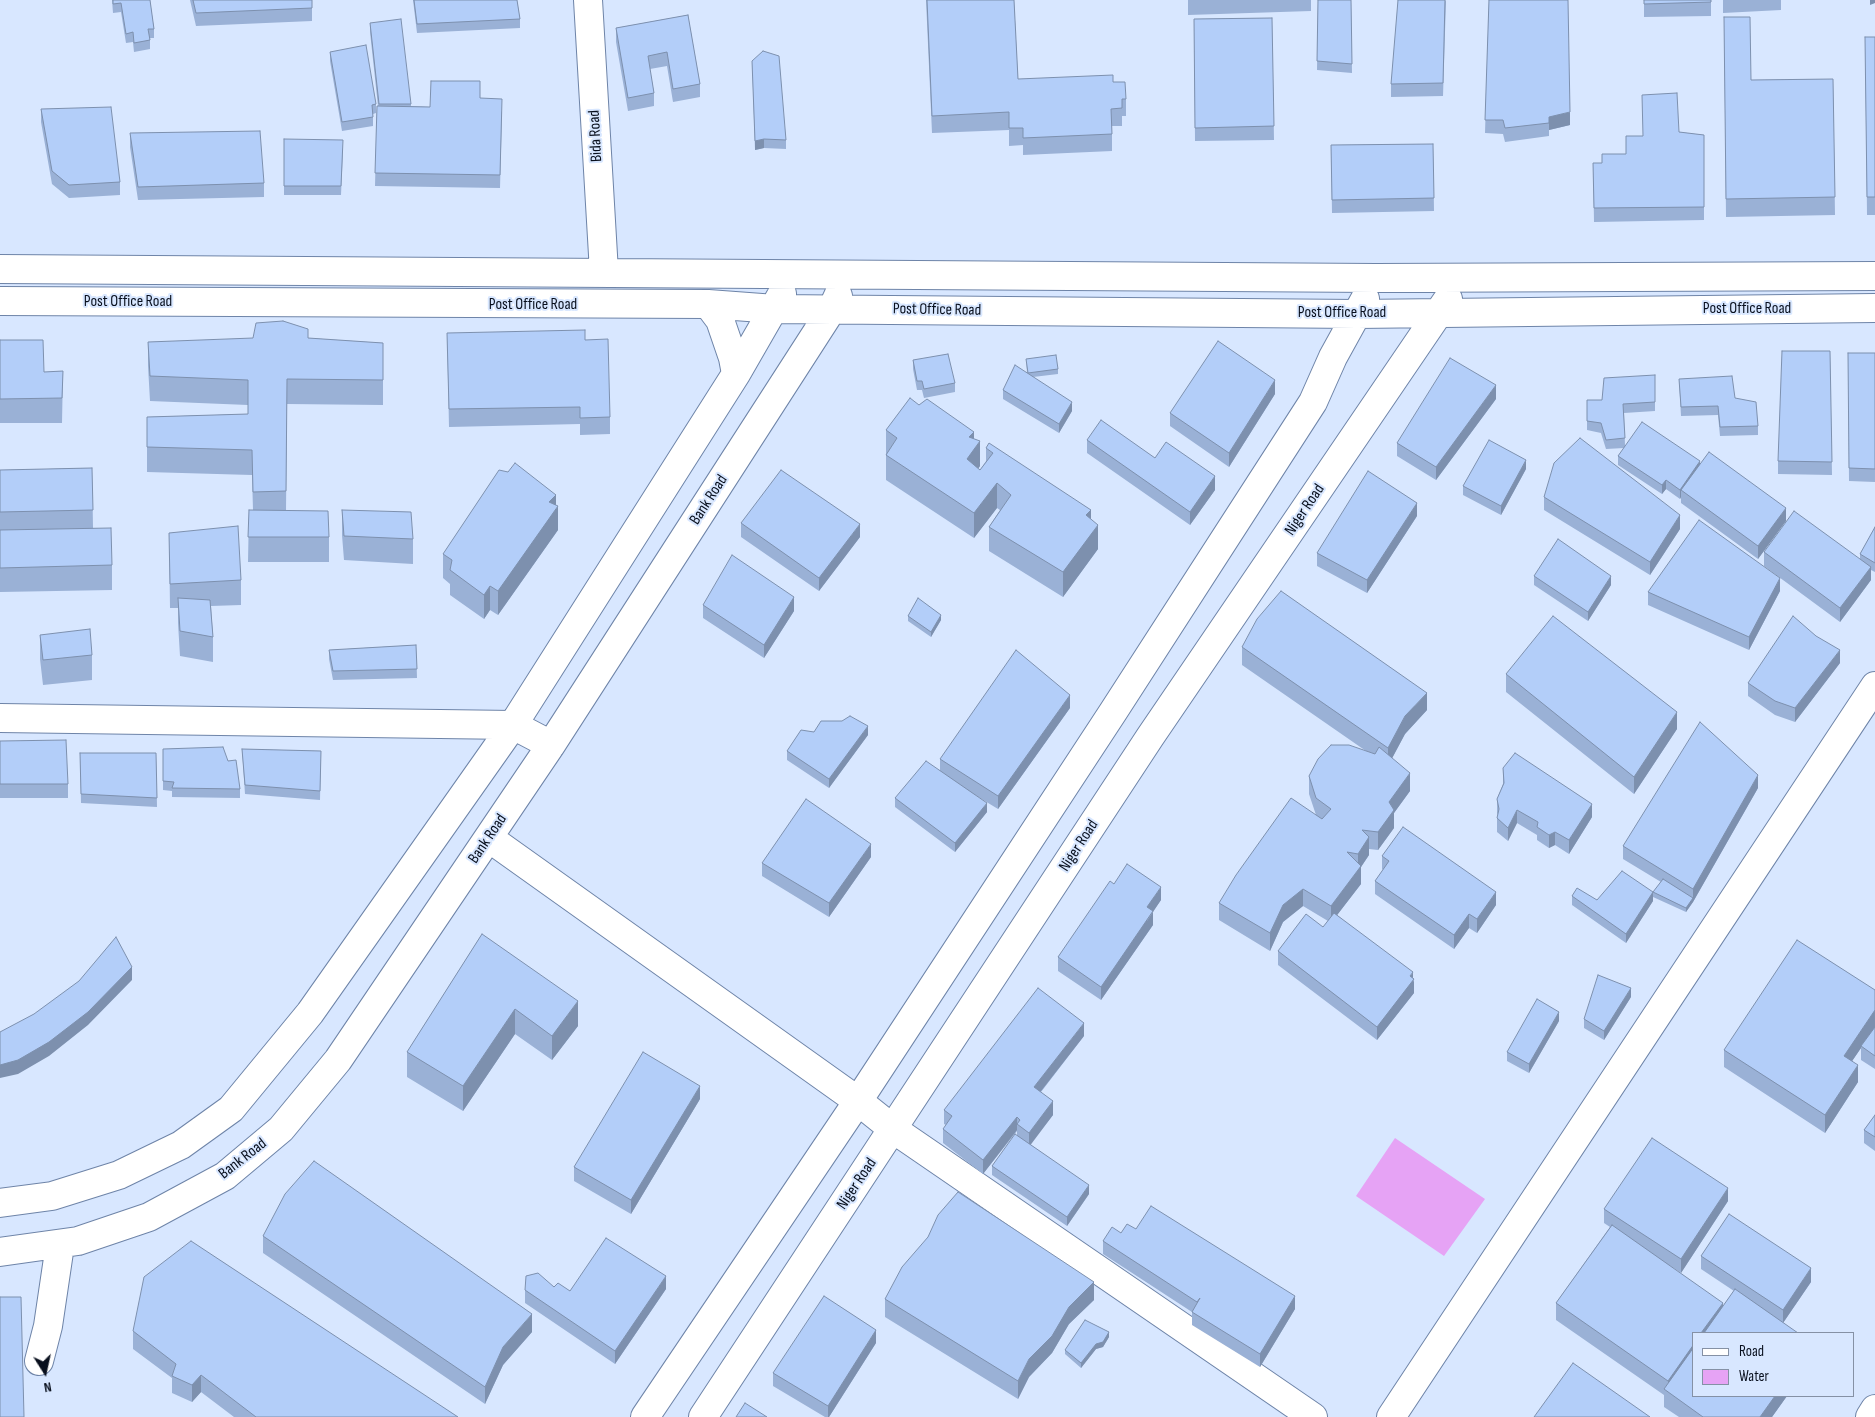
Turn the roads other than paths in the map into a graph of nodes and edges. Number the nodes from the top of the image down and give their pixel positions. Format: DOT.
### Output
graph roads {
  1 [pos="588,0"];
  2 [pos="0,269"];
  3 [pos="604,272"];
  4 [pos="791,274"];
  5 [pos="848,275"];
  6 [pos="1875,276"];
  7 [pos="1460,277"];
  8 [pos="1376,278"];
  9 [pos="0,301"];
  10 [pos="708,304"];
  11 [pos="1875,308"];
  12 [pos="775,309"];
  13 [pos="832,309"];
  14 [pos="1442,311"];
  15 [pos="1357,314"];
  16 [pos="736,374"];
  17 [pos="1875,686"];
  18 [pos="1113,712"];
  19 [pos="0,718"];
  20 [pos="514,725"];
  21 [pos="1150,737"];
  22 [pos="551,745"];
  23 [pos="489,838"];
  24 [pos="858,1101"];
  25 [pos="893,1129"];
  26 [pos="0,1203"];
  27 [pos="60,1245"];
  28 [pos="0,1252"];
  29 [pos="39,1361"];
  30 [pos="1875,1409"];
  31 [pos="645,1417"];
  32 [pos="702,1417"];
  33 [pos="1313,1417"];
  34 [pos="1391,1417"];
  35 [pos="1870,1417"];
  1 -- 3 [label="street, Bida Road"];
  2 -- 3 [label="street, Post Office Road"];
  3 -- 4 [label="street, Post Office Road"];
  4 -- 5 [label="street, Post Office Road"];
  4 -- 12 [label="street"];
  5 -- 8 [label="street, Post Office Road"];
  5 -- 13 [label="street, Bank Road"];
  6 -- 7 [label="street, Post Office Road"];
  7 -- 8 [label="street, Post Office Road"];
  7 -- 14 [label="street, Niger Road"];
  8 -- 15 [label="street"];
  9 -- 10 [label="street, Post Office Road"];
  10 -- 12 [label="street, Post Office Road"];
  10 -- 16 [label="street"];
  11 -- 14 [label="street, Post Office Road"];
  12 -- 13 [label="street, Post Office Road"];
  12 -- 16 [label="street"];
  13 -- 15 [label="street, Post Office Road"];
  13 -- 22 [label="street, Bank Road"];
  14 -- 15 [label="street, Post Office Road"];
  14 -- 21 [label="street, Niger Road"];
  15 -- 18 [label="street"];
  16 -- 20 [label="street"];
  17 -- 34 [label="street"];
  18 -- 21 [label="street"];
  18 -- 24 [label="street"];
  19 -- 20 [label="street"];
  20 -- 22 [label="street"];
  20 -- 26 [label="street"];
  21 -- 25 [label="street, Niger Road"];
  22 -- 23 [label="street, Bank Road"];
  23 -- 24 [label="street"];
  23 -- 27 [label="street, Bank Road"];
  24 -- 25 [label="street"];
  24 -- 31 [label="street"];
  25 -- 32 [label="street, Niger Road"];
  25 -- 33 [label="street"];
  27 -- 28 [label="street, Bank Road"];
  27 -- 29 [label="street"];
  30 -- 35 [label="street"];
}
